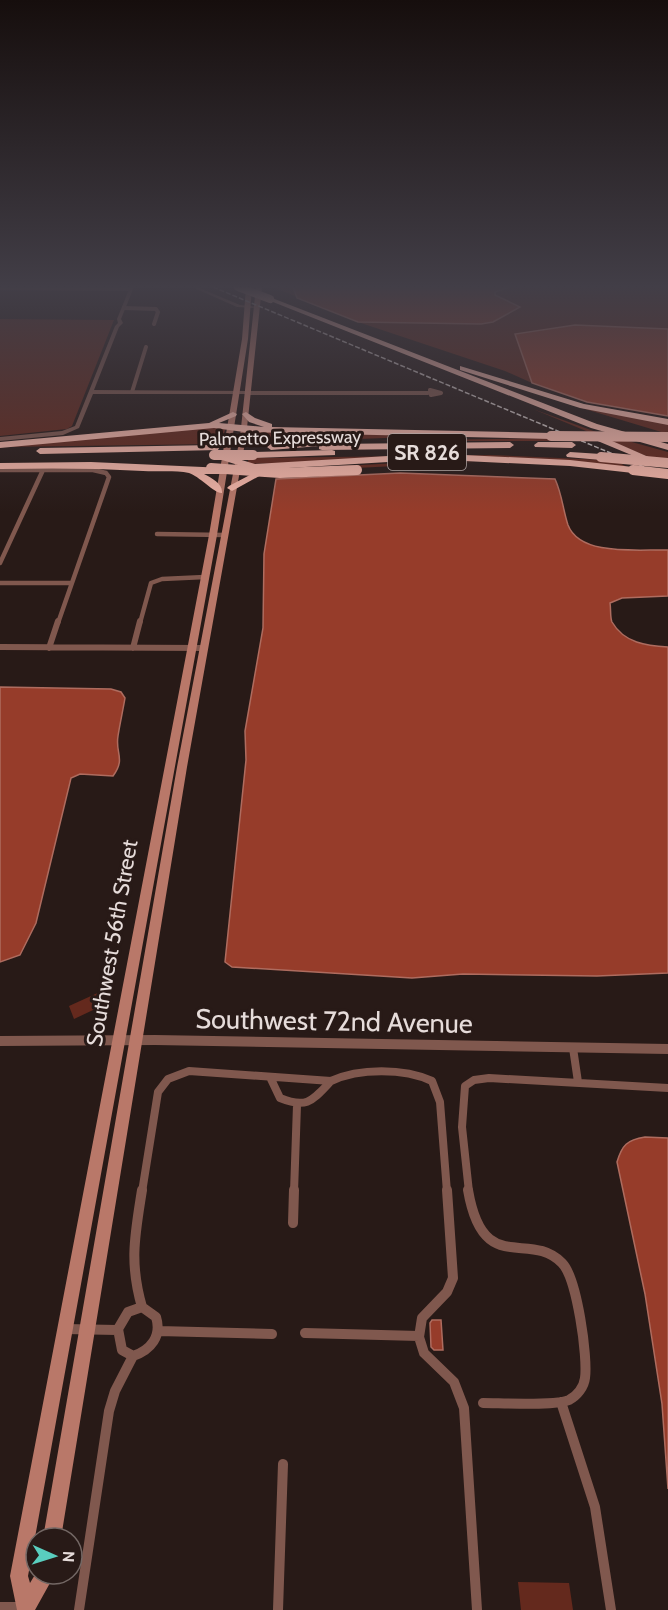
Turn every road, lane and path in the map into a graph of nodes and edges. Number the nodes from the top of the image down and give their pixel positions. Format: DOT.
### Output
graph roads {
  1 [pos="103,362"];
  2 [pos="141,362"];
  3 [pos="242,362"];
  4 [pos="250,362"];
  5 [pos="422,362"];
  6 [pos="427,362"];
  7 [pos="445,362"];
  8 [pos="458,367"];
  9 [pos="92,392"];
  10 [pos="132,392"];
  11 [pos="237,393"];
  12 [pos="247,393"];
  13 [pos="428,393"];
  14 [pos="233,414"];
  15 [pos="246,414"];
  16 [pos="668,422"];
  17 [pos="205,425"];
  18 [pos="230,427"];
  19 [pos="244,429"];
  20 [pos="286,430"];
  21 [pos="494,435"];
  22 [pos="668,438"];
  23 [pos="0,439"];
  24 [pos="0,445"];
  25 [pos="668,446"];
  26 [pos="271,447"];
  27 [pos="0,451"];
  28 [pos="254,451"];
  29 [pos="215,452"];
  30 [pos="51,458"];
  31 [pos="225,458"];
  32 [pos="0,459"];
  33 [pos="238,464"];
  34 [pos="287,465"];
  35 [pos="587,465"];
  36 [pos="668,465"];
  37 [pos="0,466"];
  38 [pos="0,470"];
  39 [pos="43,470"];
  40 [pos="185,471"];
  41 [pos="222,472"];
  42 [pos="668,474"];
  43 [pos="232,488"];
  44 [pos="219,491"];
  45 [pos="157,534"];
  46 [pos="213,535"];
  47 [pos="224,535"];
  48 [pos="0,563"];
  49 [pos="205,577"];
  50 [pos="216,577"];
  51 [pos="0,583"];
  52 [pos="72,583"];
  53 [pos="0,648"];
  54 [pos="50,648"];
  55 [pos="133,648"];
  56 [pos="191,648"];
  57 [pos="204,648"];
  58 [pos="137,1040"];
  59 [pos="0,1041"];
  60 [pos="119,1041"];
  61 [pos="573,1048"];
  62 [pos="668,1050"];
  63 [pos="270,1077"];
  64 [pos="331,1081"];
  65 [pos="578,1082"];
  66 [pos="668,1088"];
  67 [pos="297,1106"];
  68 [pos="293,1223"];
  69 [pos="142,1307"];
  70 [pos="65,1329"];
  71 [pos="87,1330"];
  72 [pos="117,1330"];
  73 [pos="159,1331"];
  74 [pos="305,1333"];
  75 [pos="272,1334"];
  76 [pos="419,1336"];
  77 [pos="133,1356"];
  78 [pos="483,1402"];
  79 [pos="561,1402"];
  80 [pos="283,1464"];
  81 [pos="54,1526"];
  82 [pos="39,1586"];
  83 [pos="0,1607"];
  84 [pos="26,1608"];
  85 [pos="79,1610"];
  86 [pos="278,1610"];
  87 [pos="477,1610"];
  88 [pos="611,1610"];
  1 -- 9 [label="street"];
  2 -- 10 [label="street"];
  3 -- 11 [label="main road, Southwest 56th Street"];
  4 -- 12 [label="main road, Southwest 56th Street"];
  5 -- 36 [label="highway"];
  6 -- 25 [label="highway"];
  7 -- 8 [label="highway"];
  8 -- 16 [label="highway"];
  8 -- 22 [label="highway"];
  9 -- 10 [label="street"];
  9 -- 23 [label="street"];
  10 -- 11 [label="street"];
  11 -- 12 [label="street"];
  11 -- 14 [label="main road, Southwest 56th Street"];
  12 -- 13 [label="street"];
  12 -- 15 [label="main road, Southwest 56th Street"];
  14 -- 17 [label="highway"];
  14 -- 18 [label="main road, Southwest 56th Street"];
  15 -- 19 [label="main road, Southwest 56th Street"];
  15 -- 20 [label="highway"];
  17 -- 18 [label="highway"];
  17 -- 24 [label="highway"];
  18 -- 19 [label="highway"];
  18 -- 31 [label="main road, Southwest 56th Street"];
  19 -- 20 [label="highway"];
  19 -- 33 [label="main road, Southwest 56th Street"];
  20 -- 21 [label="highway"];
  21 -- 22 [label="highway, bridge"];
  21 -- 26 [label="highway"];
  25 -- 26 [label="highway, Palmetto Expressway / SR 826"];
  26 -- 28 [label="highway, Palmetto Expressway / SR 826"];
  27 -- 29 [label="highway, Palmetto Expressway / SR 826"];
  28 -- 29 [label="highway, Palmetto Expressway / SR 826, bridge"];
  28 -- 36 [label="highway, Palmetto Expressway / SR 826, bridge"];
  29 -- 30 [label="highway, Palmetto Expressway / SR 826"];
  30 -- 32 [label="highway, Palmetto Expressway / SR 826"];
  30 -- 35 [label="highway, bridge"];
  31 -- 33 [label="highway"];
  31 -- 41 [label="main road, Southwest 56th Street"];
  33 -- 34 [label="highway"];
  33 -- 41 [label="highway"];
  33 -- 43 [label="main road, Southwest 56th Street"];
  34 -- 35 [label="highway"];
  34 -- 43 [label="highway"];
  35 -- 42 [label="highway, bridge"];
  37 -- 40 [label="highway"];
  38 -- 39 [label="street"];
  39 -- 48 [label="street"];
  39 -- 52 [label="street"];
  40 -- 41 [label="highway"];
  40 -- 44 [label="highway"];
  41 -- 44 [label="main road, Southwest 56th Street"];
  43 -- 47 [label="main road, Southwest 56th Street"];
  44 -- 46 [label="main road, Southwest 56th Street"];
  45 -- 46 [label="street"];
  46 -- 47 [label="street"];
  46 -- 49 [label="main road, Southwest 56th Street"];
  47 -- 50 [label="main road, Southwest 56th Street"];
  49 -- 50 [label="main road"];
  49 -- 55 [label="street"];
  49 -- 56 [label="main road, Southwest 56th Street"];
  50 -- 57 [label="main road, Southwest 56th Street"];
  51 -- 52 [label="street"];
  52 -- 54 [label="street"];
  53 -- 54 [label="street"];
  54 -- 55 [label="street"];
  55 -- 56 [label="street"];
  56 -- 57 [label="street"];
  56 -- 60 [label="main road, Southwest 56th Street"];
  57 -- 58 [label="main road, Southwest 56th Street"];
  58 -- 60 [label="street, Southwest 72nd Avenue"];
  58 -- 61 [label="street, Southwest 72nd Avenue"];
  58 -- 71 [label="main road, Southwest 56th Street"];
  59 -- 60 [label="street, Southwest 72nd Avenue"];
  60 -- 70 [label="main road, Southwest 56th Street"];
  61 -- 62 [label="street, Southwest 72nd Avenue"];
  61 -- 65 [label="street"];
  63 -- 64 [label="street"];
  63 -- 67 [label="street"];
  63 -- 69 [label="street"];
  64 -- 67 [label="street"];
  64 -- 76 [label="street"];
  65 -- 66 [label="street"];
  65 -- 79 [label="street"];
  67 -- 68 [label="street"];
  69 -- 72 [label="street"];
  69 -- 73 [label="street"];
  70 -- 71 [label="street"];
  70 -- 84 [label="main road, Southwest 56th Street"];
  71 -- 72 [label="street"];
  71 -- 81 [label="main road, Southwest 56th Street"];
  72 -- 77 [label="street"];
  73 -- 75 [label="street"];
  73 -- 77 [label="street"];
  74 -- 76 [label="street"];
  76 -- 87 [label="street"];
  77 -- 85 [label="street"];
  78 -- 79 [label="street"];
  79 -- 88 [label="street"];
  80 -- 86 [label="street"];
  82 -- 84 [label="main road"];
  83 -- 84 [label="street"];
}
